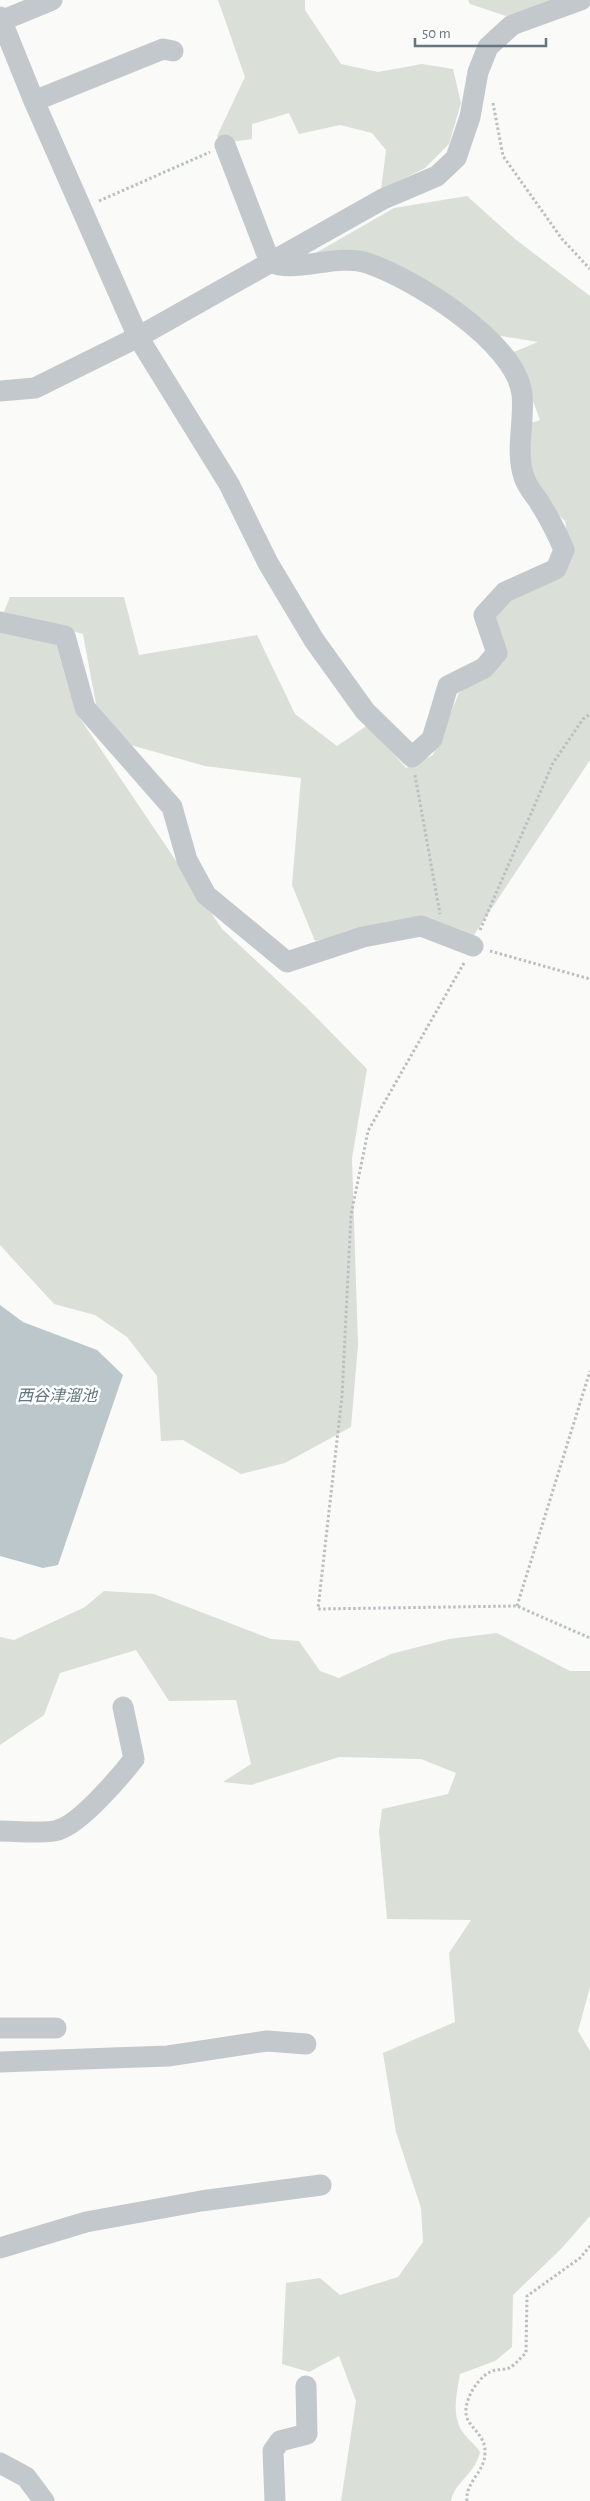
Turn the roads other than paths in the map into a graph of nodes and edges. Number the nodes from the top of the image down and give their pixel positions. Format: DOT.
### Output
graph roads {
  1 [pos="52,0"];
  2 [pos="581,0"];
  3 [pos="1,19"];
  4 [pos="173,51"];
  5 [pos="34,101"];
  6 [pos="225,145"];
  7 [pos="270,262"];
  8 [pos="138,337"];
  9 [pos="0,391"];
  10 [pos="0,622"];
  11 [pos="473,946"];
  12 [pos="123,1707"];
  13 [pos="0,1831"];
  14 [pos="0,2028"];
  15 [pos="56,2028"];
  16 [pos="306,2044"];
  17 [pos="0,2062"];
  18 [pos="321,2185"];
  19 [pos="0,2248"];
  20 [pos="306,2386"];
  21 [pos="0,2463"];
  22 [pos="44,2501"];
  23 [pos="275,2501"];
  1 -- 3 [label="street"];
  2 -- 7 [label="street"];
  3 -- 5 [label="street"];
  4 -- 5 [label="street"];
  5 -- 8 [label="street"];
  6 -- 7 [label="street"];
  7 -- 8 [label="street"];
  7 -- 8 [label="street"];
  8 -- 9 [label="street"];
  10 -- 11 [label="street"];
  12 -- 13 [label="street"];
  14 -- 15 [label="street"];
  16 -- 17 [label="street"];
  18 -- 19 [label="street"];
  20 -- 23 [label="street"];
  21 -- 22 [label="street"];
}
